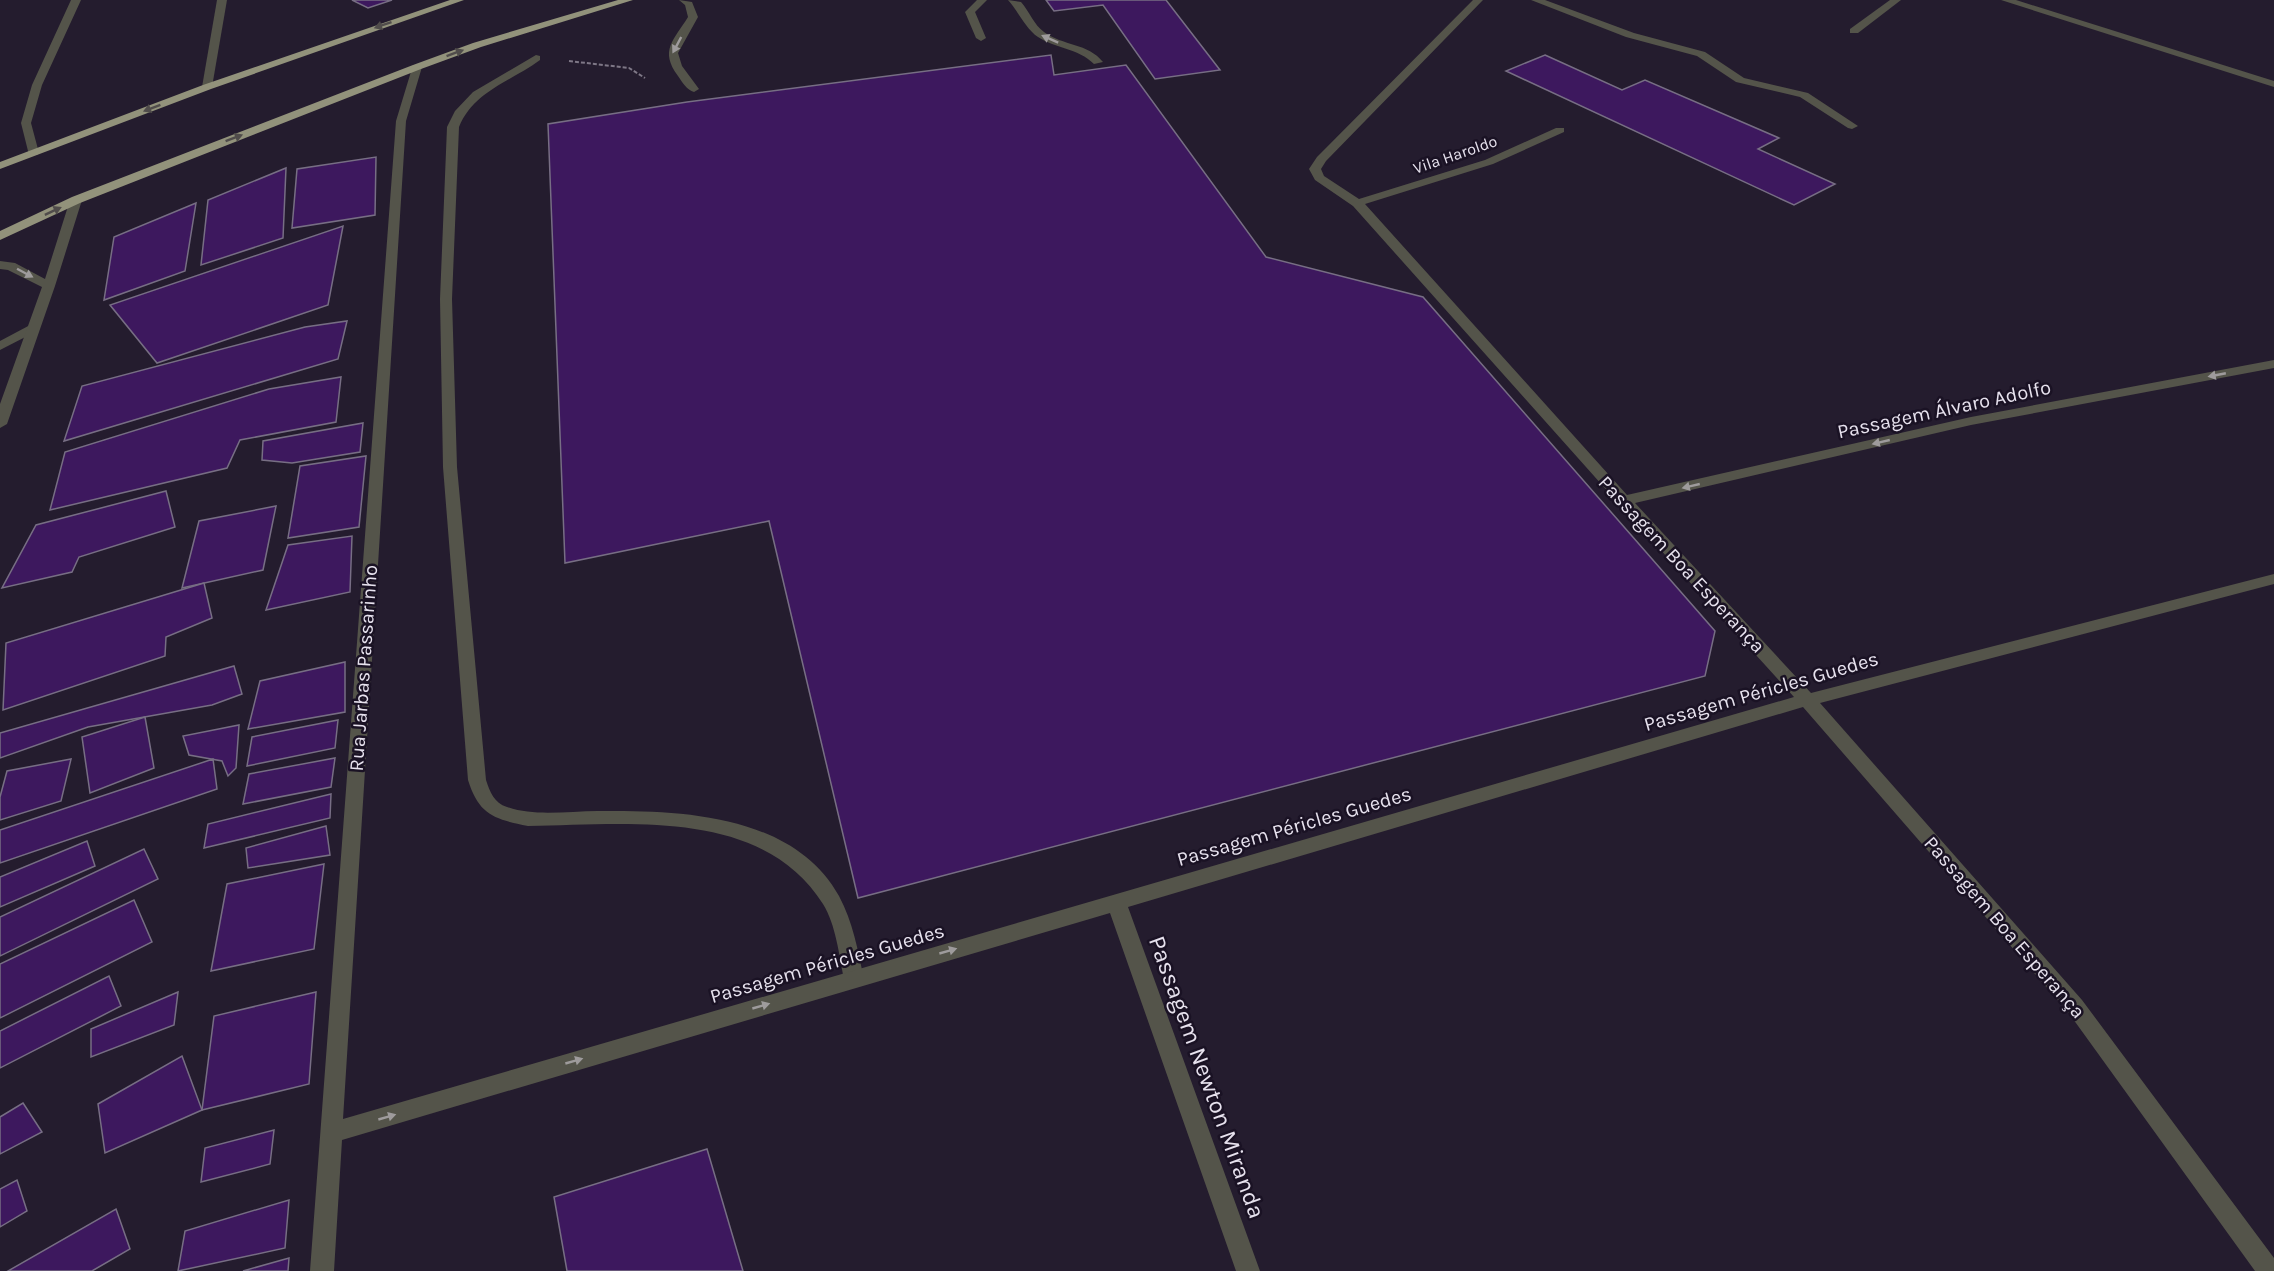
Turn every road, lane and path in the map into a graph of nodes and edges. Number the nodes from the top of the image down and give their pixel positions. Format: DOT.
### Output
graph roads {
  1 [pos="76,0"];
  2 [pos="222,0"];
  3 [pos="459,0"];
  4 [pos="628,0"];
  5 [pos="684,0"];
  6 [pos="982,0"];
  7 [pos="1013,0"];
  8 [pos="1478,0"];
  9 [pos="1536,0"];
  10 [pos="1896,0"];
  11 [pos="2006,0"];
  12 [pos="1854,31"];
  13 [pos="981,38"];
  14 [pos="536,58"];
  15 [pos="1098,62"];
  16 [pos="417,67"];
  17 [pos="648,80"];
  18 [pos="2274,84"];
  19 [pos="207,87"];
  20 [pos="694,88"];
  21 [pos="1852,126"];
  22 [pos="1560,130"];
  23 [pos="33,153"];
  24 [pos="0,166"];
  25 [pos="76,200"];
  26 [pos="1357,203"];
  27 [pos="0,236"];
  28 [pos="0,265"];
  29 [pos="49,286"];
  30 [pos="32,328"];
  31 [pos="0,346"];
  32 [pos="2274,364"];
  33 [pos="0,424"];
  34 [pos="1624,501"];
  35 [pos="2274,579"];
  36 [pos="1807,700"];
  37 [pos="1116,901"];
  38 [pos="854,979"];
  39 [pos="331,1133"];
  40 [pos="322,1271"];
  41 [pos="1248,1271"];
  42 [pos="2269,1271"];
  1 -- 23 [label="street"];
  2 -- 19 [label="street"];
  3 -- 19 [label="highway, one-way"];
  16 -- 4 [label="highway, one-way"];
  5 -- 20 [label="street, one-way"];
  6 -- 13 [label="street"];
  15 -- 7 [label="street, one-way"];
  8 -- 26 [label="street, Passagem Boa Esperança"];
  9 -- 21 [label="street"];
  10 -- 12 [label="street"];
  11 -- 18 [label="street"];
  14 -- 17 [label="path"];
  14 -- 38 [label="street"];
  25 -- 16 [label="highway, one-way"];
  16 -- 39 [label="street, Rua Jarbas Passarinho"];
  19 -- 23 [label="highway, one-way"];
  22 -- 26 [label="street, Vila Haroldo"];
  23 -- 24 [label="highway"];
  27 -- 25 [label="highway, one-way"];
  25 -- 29 [label="street"];
  26 -- 34 [label="street, Passagem Boa Esperança"];
  28 -- 29 [label="street, one-way"];
  29 -- 30 [label="street"];
  30 -- 31 [label="street"];
  30 -- 33 [label="street"];
  32 -- 34 [label="street, Passagem Álvaro Adolfo, one-way"];
  34 -- 36 [label="street, Passagem Boa Esperança"];
  35 -- 36 [label="street, Passagem Péricles Guedes"];
  36 -- 37 [label="street, Passagem Péricles Guedes"];
  36 -- 42 [label="street, Passagem Boa Esperança"];
  38 -- 37 [label="street, Passagem Péricles Guedes, one-way"];
  37 -- 41 [label="street, Passagem Newton Miranda"];
  39 -- 38 [label="street, Passagem Péricles Guedes, one-way"];
  39 -- 40 [label="street, Rua Jarbas Passarinho"];
}
